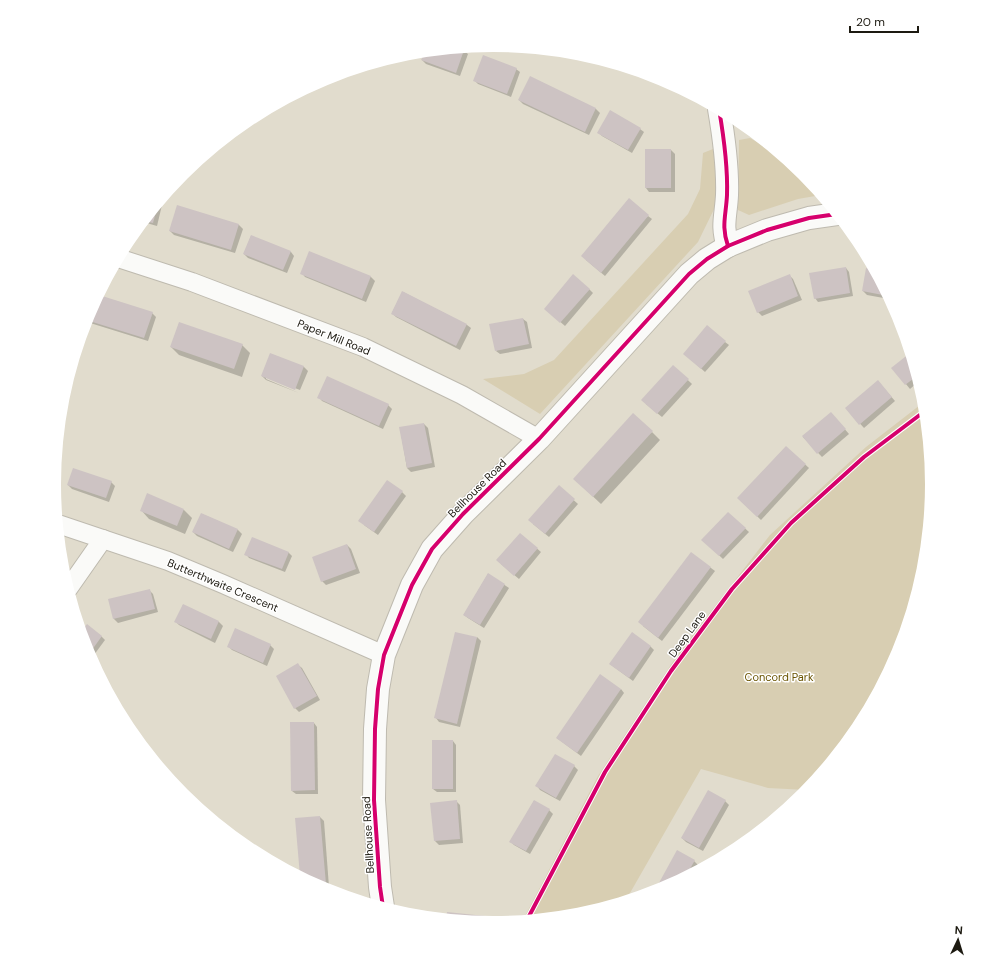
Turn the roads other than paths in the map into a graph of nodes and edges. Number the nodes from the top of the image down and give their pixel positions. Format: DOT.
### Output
graph roads {
  1 [pos="720,117"];
  2 [pos="831,215"];
  3 [pos="728,246"];
  4 [pos="124,260"];
  5 [pos="539,439"];
  6 [pos="63,526"];
  7 [pos="103,539"];
  8 [pos="73,582"];
  9 [pos="384,655"];
  10 [pos="382,901"];
  1 -- 3 [label="main road"];
  2 -- 3 [label="main road, Bellhouse Road"];
  3 -- 5 [label="main road, Bellhouse Road"];
  4 -- 5 [label="street, Paper Mill Road"];
  5 -- 9 [label="main road, Bellhouse Road"];
  6 -- 7 [label="street, Butterthwaite Crescent"];
  7 -- 8 [label="street"];
  7 -- 9 [label="street, Butterthwaite Crescent"];
  9 -- 10 [label="main road, Bellhouse Road"];
}
